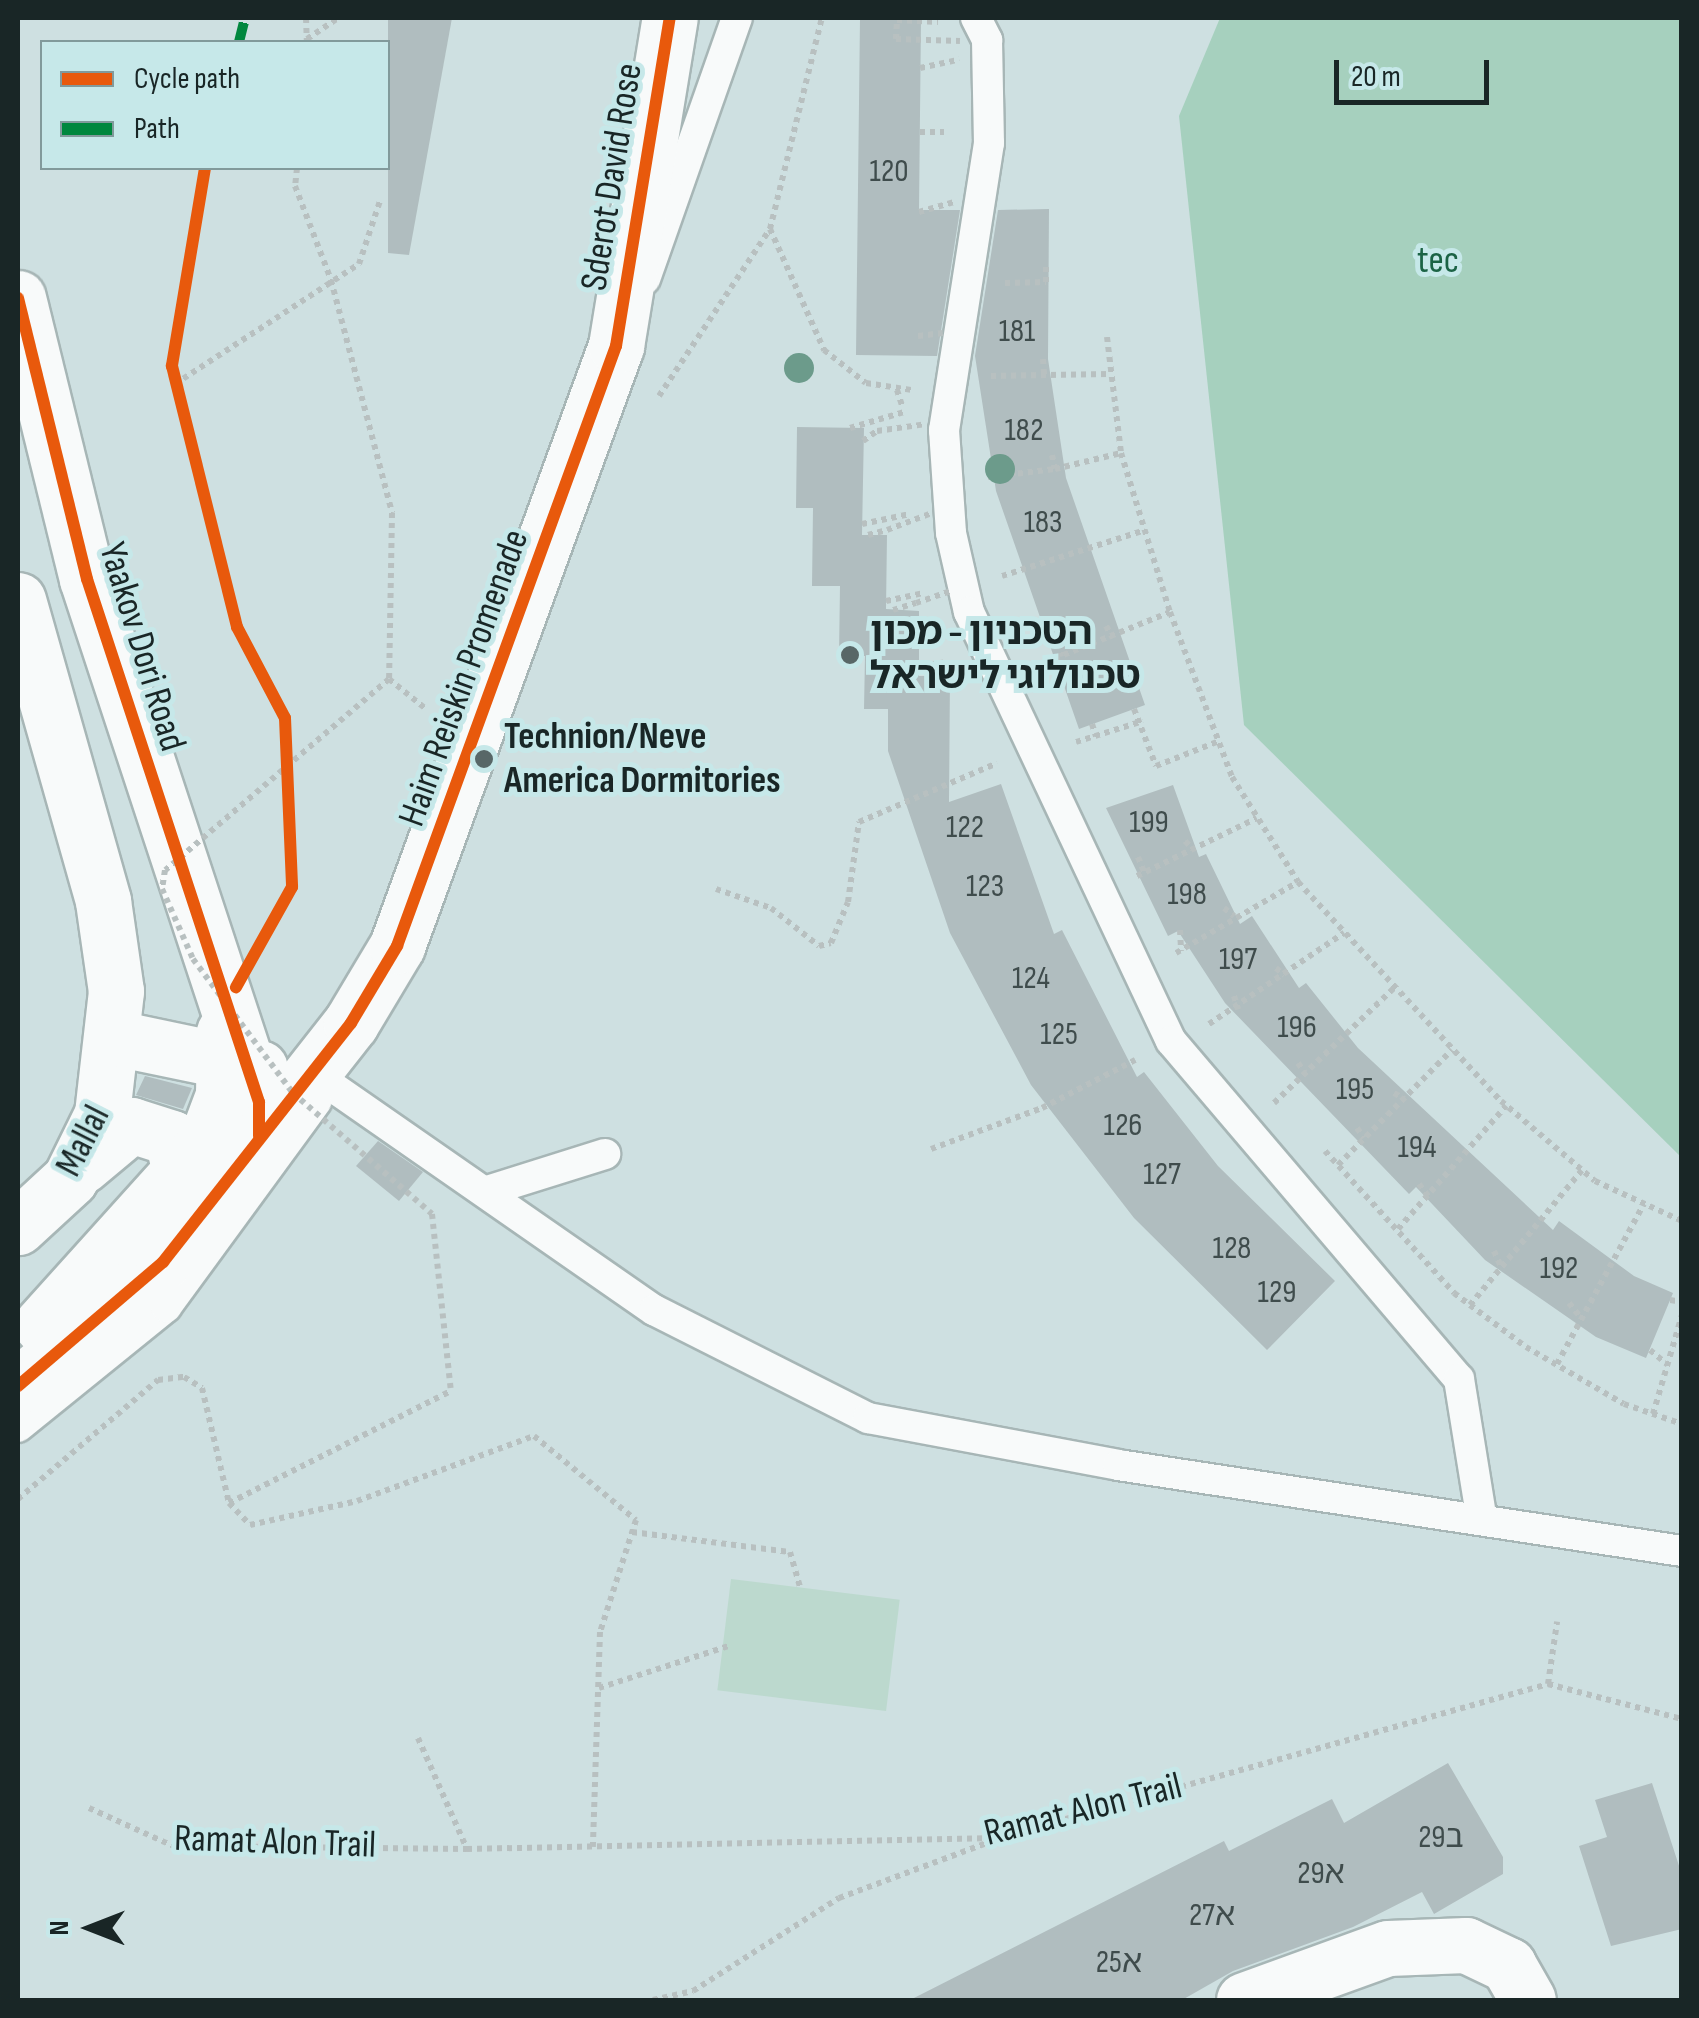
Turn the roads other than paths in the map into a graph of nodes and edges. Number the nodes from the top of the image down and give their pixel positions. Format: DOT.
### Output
graph roads {
  1 [pos="670,18"];
  2 [pos="737,18"];
  3 [pos="968,29"];
  4 [pos="18,298"];
  5 [pos="616,346"];
  6 [pos="18,600"];
  7 [pos="116,1038"];
  8 [pos="218,1046"];
  9 [pos="314,1080"];
  10 [pos="259,1136"];
  11 [pos="605,1154"];
  12 [pos="180,1173"];
  13 [pos="70,1179"];
  14 [pos="486,1191"];
  15 [pos="18,1227"];
  16 [pos="18,1346"];
  17 [pos="18,1386"];
  18 [pos="18,1427"];
  19 [pos="1481,1515"];
  20 [pos="1682,1551"];
  21 [pos="1244,2000"];
  22 [pos="1528,2000"];
  1 -- 5 [label="street, Sderot David Rose"];
  2 -- 5 [label="lane"];
  3 -- 19 [label="lane"];
  4 -- 8 [label="street, Yaakov Dori Road"];
  5 -- 9 [label="street, Haim Reiskin Promenade"];
  6 -- 7 [label="street"];
  7 -- 8 [label="street"];
  7 -- 13 [label="street, Mallal"];
  8 -- 9 [label="street"];
  8 -- 10 [label="street, Yaakov Dori Road"];
  8 -- 12 [label="street"];
  9 -- 10 [label="street, Haim Reiskin Promenade"];
  9 -- 14 [label="lane"];
  9 -- 18 [label="lane"];
  10 -- 17 [label="street, Haim Reiskin Promenade"];
  11 -- 14 [label="lane"];
  12 -- 13 [label="street"];
  12 -- 16 [label="street"];
  13 -- 15 [label="street, Mallal"];
  14 -- 19 [label="lane"];
  19 -- 20 [label="lane"];
  21 -- 22 [label="street"];
}
